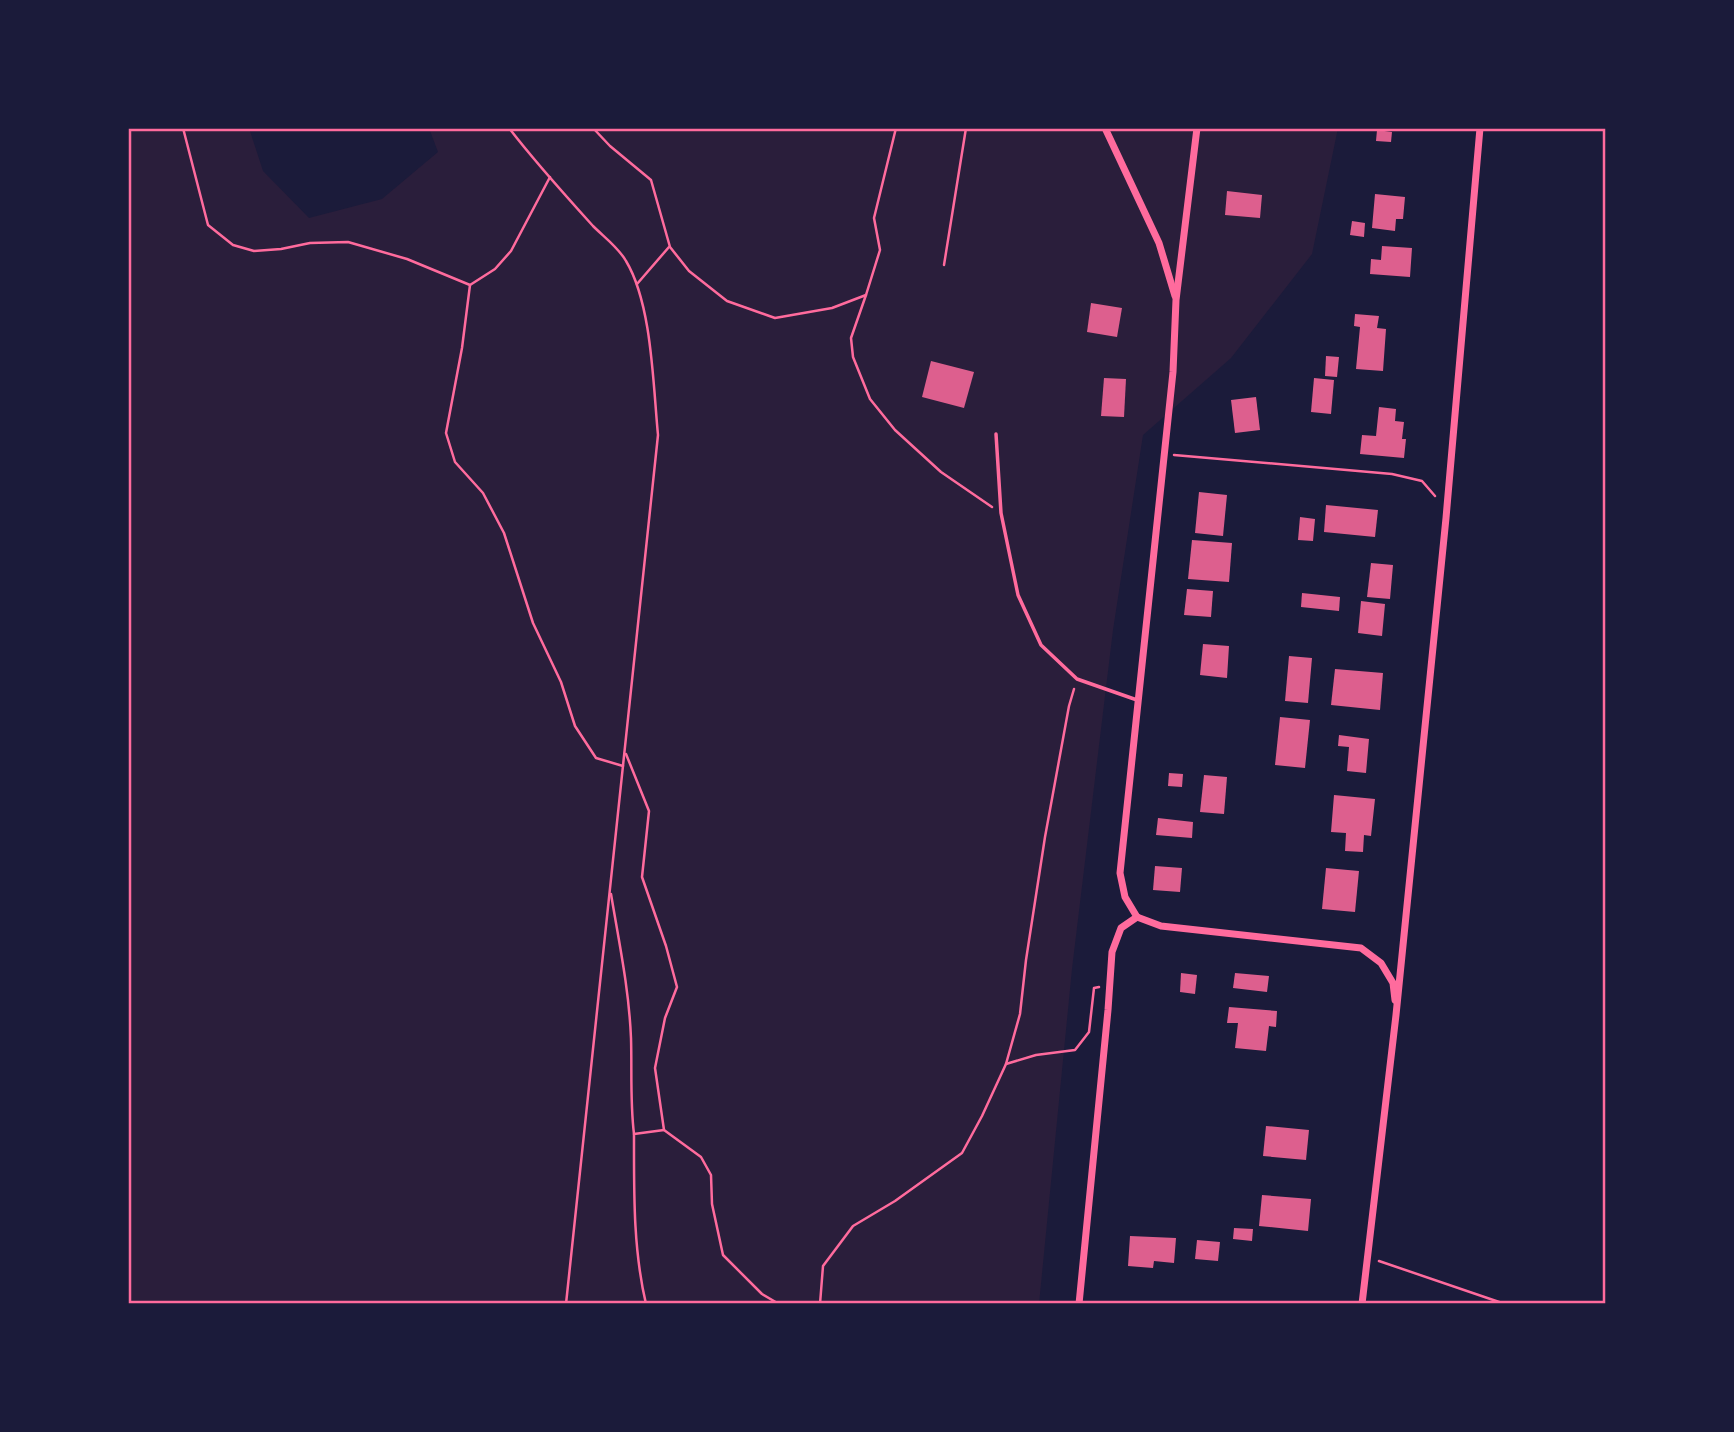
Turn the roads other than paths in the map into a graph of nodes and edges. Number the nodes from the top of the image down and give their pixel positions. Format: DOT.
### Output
graph roads {
  1 [pos="1105,128"];
  2 [pos="1197,128"];
  3 [pos="1480,128"];
  4 [pos="1176,300"];
  5 [pos="996,434"];
  6 [pos="1139,701"];
  7 [pos="1137,917"];
  8 [pos="1396,1015"];
  9 [pos="1079,1304"];
  10 [pos="1362,1304"];
  1 -- 4 [label="street"];
  2 -- 4 [label="street"];
  3 -- 8 [label="street"];
  4 -- 6 [label="street"];
  5 -- 6 [label="lane"];
  6 -- 7 [label="street"];
  7 -- 8 [label="street"];
  7 -- 9 [label="street"];
  8 -- 10 [label="street"];
}
